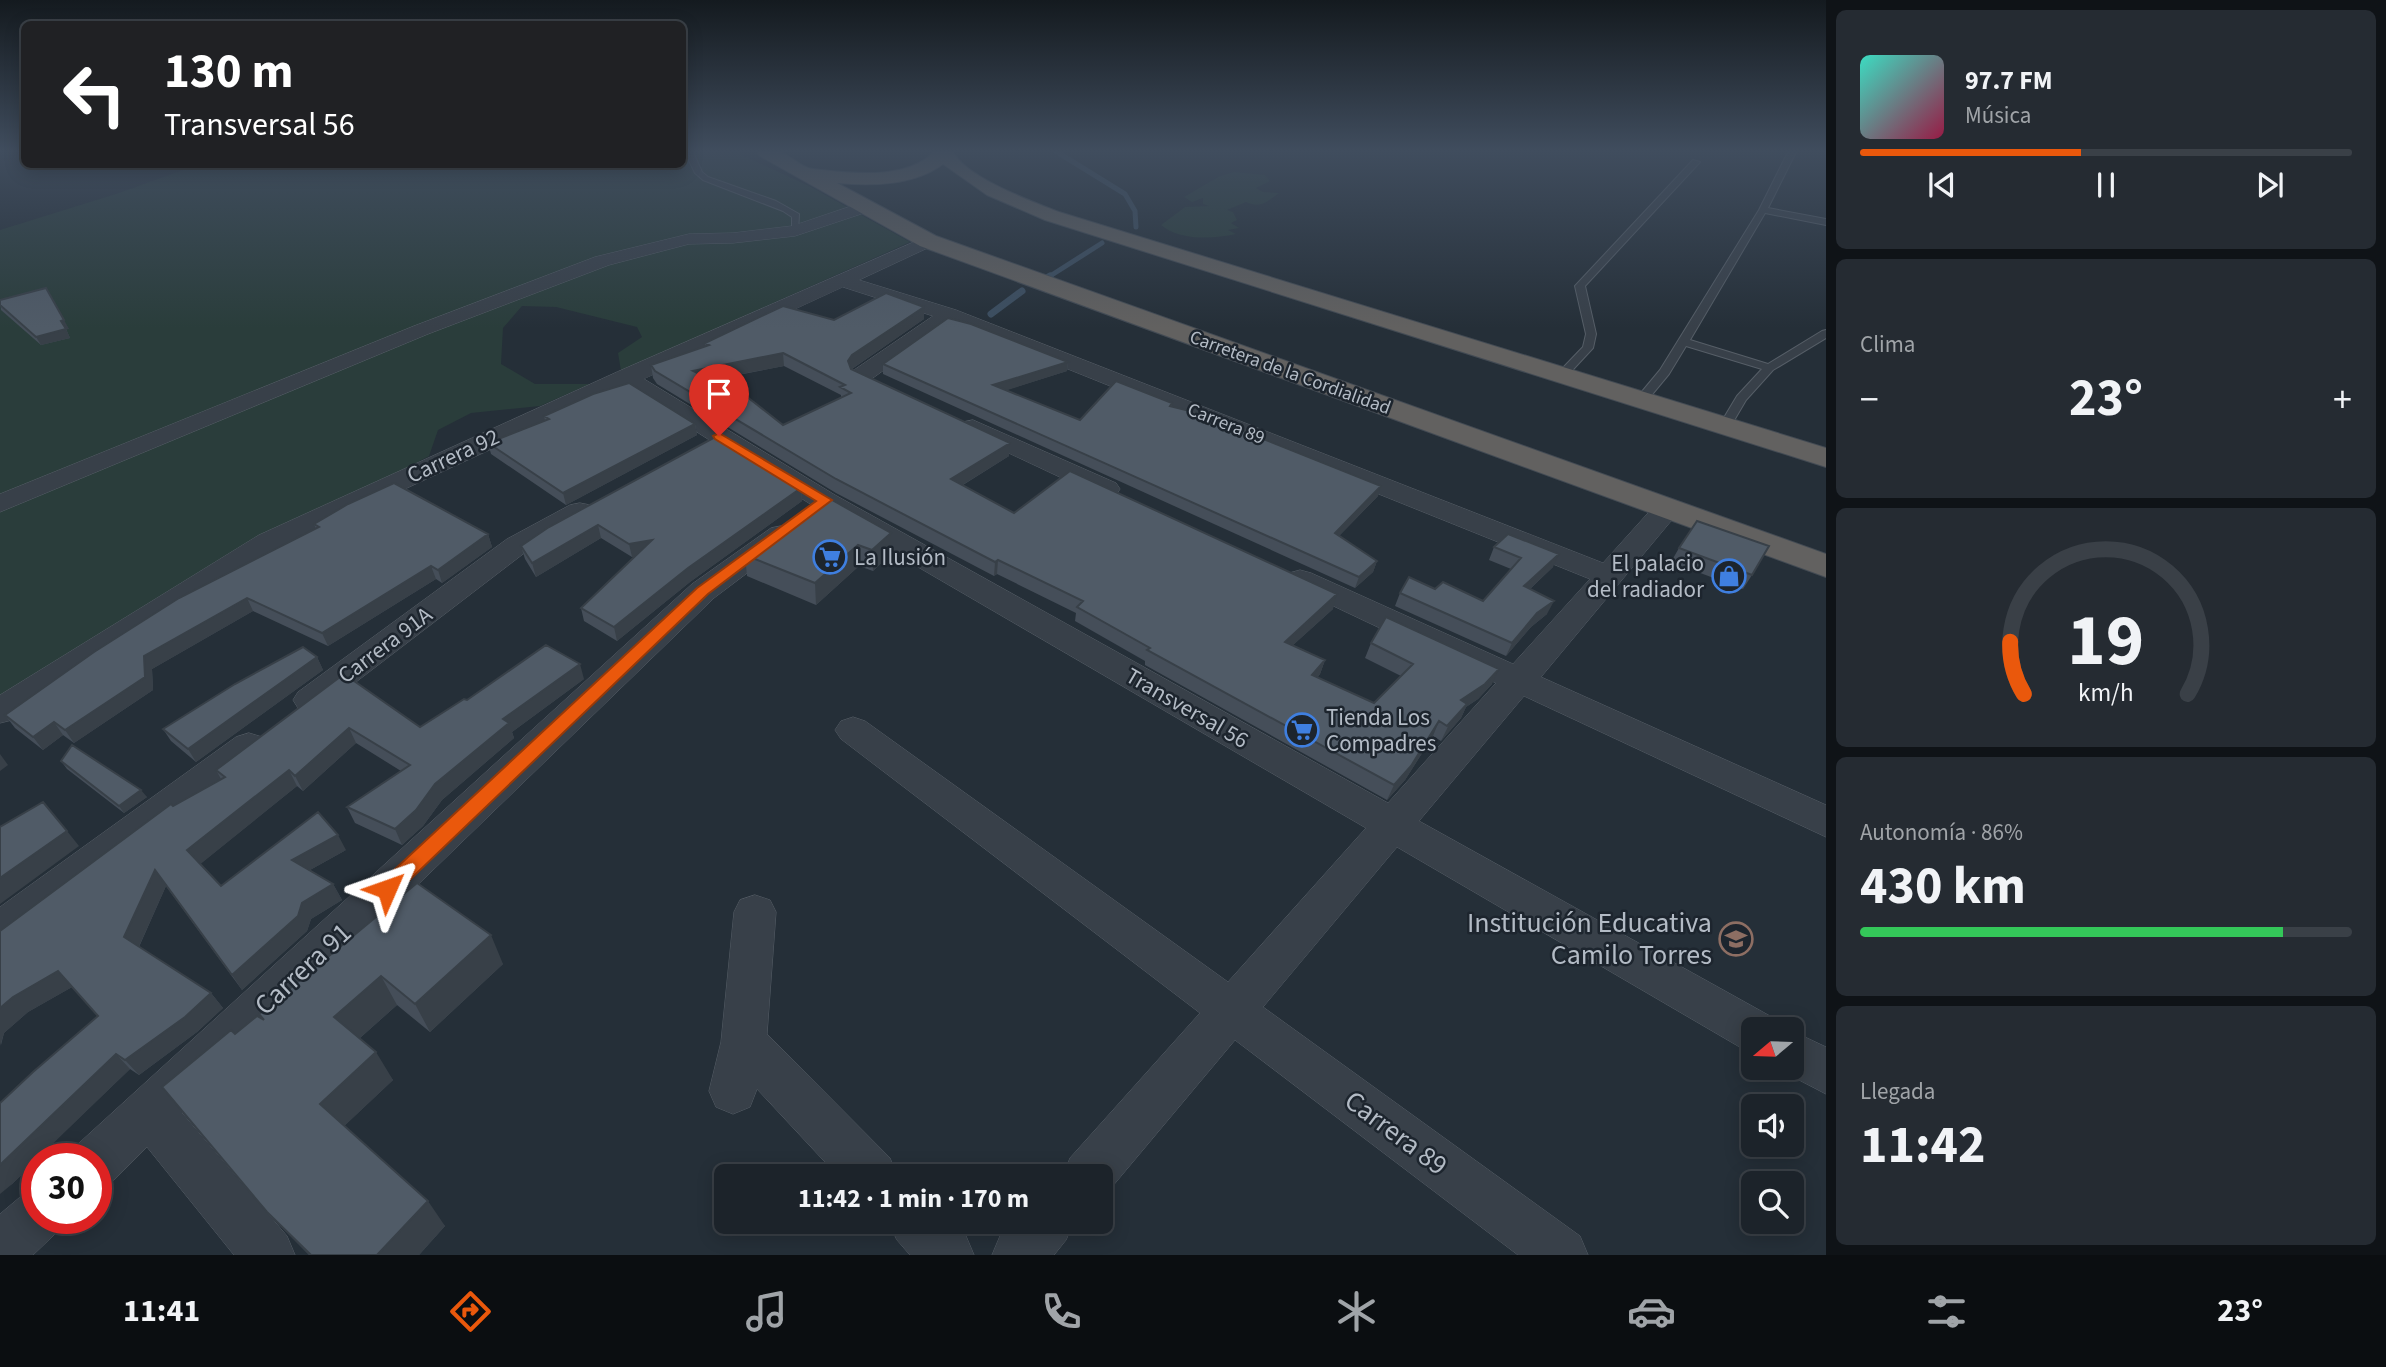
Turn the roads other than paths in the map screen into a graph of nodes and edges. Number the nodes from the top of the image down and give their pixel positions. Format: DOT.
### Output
graph roads {
  1 [pos="1763,210"];
  2 [pos="790,211"];
  3 [pos="854,211"];
  4 [pos="871,211"];
  5 [pos="1039,211"];
  6 [pos="1651,211"];
  7 [pos="1766,211"];
  8 [pos="1826,222"];
  9 [pos="795,231"];
  10 [pos="928,241"];
  11 [pos="840,280"];
  12 [pos="949,314"];
  13 [pos="1826,332"];
  14 [pos="1682,341"];
  15 [pos="1769,368"];
  16 [pos="1562,375"];
  17 [pos="625,377"];
  18 [pos="874,381"];
  19 [pos="1641,400"];
  20 [pos="950,416"];
  21 [pos="1725,426"];
  22 [pos="719,436"];
  23 [pos="684,456"];
  24 [pos="1826,458"];
  25 [pos="612,494"];
  26 [pos="1127,499"];
  27 [pos="825,500"];
  28 [pos="0,504"];
  29 [pos="1667,509"];
  30 [pos="1826,566"];
  31 [pos="1278,569"];
  32 [pos="1609,576"];
  33 [pos="1518,681"];
  34 [pos="0,711"];
  35 [pos="853,730"];
  36 [pos="1826,822"];
  37 [pos="1392,826"];
  38 [pos="755,912"];
  39 [pos="0,930"];
  40 [pos="1231,1010"];
  41 [pos="1741,1024"];
  42 [pos="744,1042"];
  43 [pos="1804,1060"];
  44 [pos="1826,1072"];
  45 [pos="733,1091"];
  46 [pos="150,1113"];
  47 [pos="112,1147"];
  48 [pos="861,1164"];
  49 [pos="1098,1164"];
  50 [pos="21,1230"];
  51 [pos="927,1234"];
  52 [pos="1037,1234"];
  53 [pos="0,1249"];
  54 [pos="268,1255"];
  55 [pos="947,1255"];
  56 [pos="1019,1255"];
  57 [pos="1561,1255"];
  1 -- 14 [label="lane"];
  2 -- 9 [label="lane"];
  3 -- 9 [label="street"];
  4 -- 10 [label="highway, Carretera de la Cordialidad"];
  5 -- 16 [label="highway"];
  6 -- 16 [label="lane"];
  7 -- 8 [label="lane"];
  9 -- 28 [label="street"];
  10 -- 11 [label="street, Carrera 92"];
  10 -- 29 [label="highway, Carretera de la Cordialidad"];
  11 -- 12 [label="street, Carrera 89"];
  11 -- 17 [label="street, Carrera 92"];
  12 -- 18 [label="street"];
  12 -- 32 [label="street, Carrera 89"];
  13 -- 15 [label="lane"];
  14 -- 15 [label="lane"];
  14 -- 19 [label="lane"];
  15 -- 21 [label="lane"];
  16 -- 19 [label="highway"];
  17 -- 22 [label="street, Transversal 56"];
  17 -- 34 [label="street, Carrera 92"];
  19 -- 21 [label="highway"];
  20 -- 26 [label="street"];
  21 -- 24 [label="highway"];
  22 -- 23 [label="street"];
  22 -- 27 [label="street, Transversal 56"];
  25 -- 39 [label="street, Carrera 91A"];
  27 -- 37 [label="street, Transversal 56"];
  27 -- 46 [label="street, Carrera 91"];
  29 -- 30 [label="highway, Carretera de la Cordialidad"];
  29 -- 32 [label="street"];
  31 -- 33 [label="street"];
  32 -- 33 [label="street"];
  33 -- 36 [label="street"];
  33 -- 37 [label="street"];
  35 -- 40 [label="street, Carrera 89"];
  37 -- 40 [label="street"];
  37 -- 41 [label="street, Transversal 56"];
  38 -- 42 [label="street"];
  40 -- 49 [label="street"];
  40 -- 57 [label="street, Carrera 89"];
  42 -- 45 [label="street"];
  42 -- 48 [label="street"];
  43 -- 44 [label="street"];
  46 -- 47 [label="street, Carrera 91"];
  46 -- 54 [label="street"];
  50 -- 53 [label="street"];
  51 -- 55 [label="street"];
  52 -- 56 [label="street"];
}
